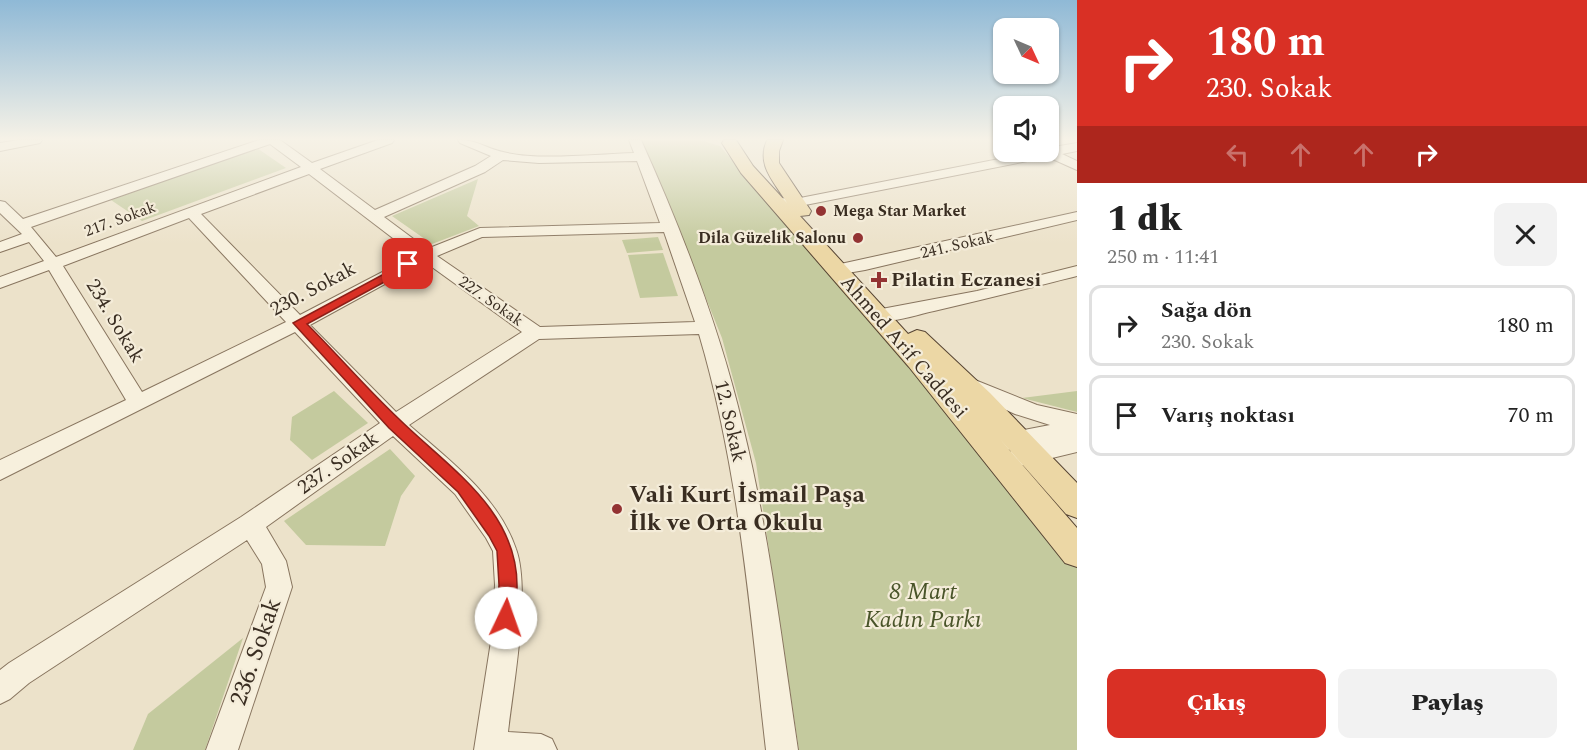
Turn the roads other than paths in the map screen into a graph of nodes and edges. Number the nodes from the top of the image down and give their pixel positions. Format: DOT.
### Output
graph roads {
  1 [pos="177,175"];
  2 [pos="292,175"];
  3 [pos="320,175"];
  4 [pos="465,175"];
  5 [pos="649,175"];
  6 [pos="756,175"];
  7 [pos="776,175"];
  8 [pos="927,175"];
  9 [pos="786,202"];
  10 [pos="0,206"];
  11 [pos="191,212"];
  12 [pos="375,216"];
  13 [pos="1077,216"];
  14 [pos="668,227"];
  15 [pos="26,231"];
  16 [pos="0,247"];
  17 [pos="426,254"];
  18 [pos="53,263"];
  19 [pos="843,269"];
  20 [pos="1077,271"];
  21 [pos="0,283"];
  22 [pos="885,314"];
  23 [pos="299,323"];
  24 [pos="705,328"];
  25 [pos="536,333"];
  26 [pos="963,382"];
  27 [pos="138,403"];
  28 [pos="1077,422"];
  29 [pos="394,424"];
  30 [pos="1077,431"];
  31 [pos="1077,443"];
  32 [pos="1024,445"];
  33 [pos="996,454"];
  34 [pos="0,471"];
  35 [pos="1077,504"];
  36 [pos="250,525"];
  37 [pos="1077,552"];
  38 [pos="0,689"];
  39 [pos="490,748"];
  40 [pos="222,750"];
  41 [pos="541,750"];
  42 [pos="782,750"];
  1 -- 15 [label="street"];
  2 -- 11 [label="street, 217. Sokak"];
  3 -- 12 [label="street, 227. Sokak"];
  4 -- 12 [label="street"];
  5 -- 14 [label="street, 12. Sokak"];
  6 -- 9 [label="main road, Ahmed Arif Caddesi"];
  7 -- 9 [label="main road, Ahmed Arif Caddesi"];
  8 -- 9 [label="street"];
  9 -- 19 [label="main road, Ahmed Arif Caddesi"];
  10 -- 15 [label="street, 234. Sokak"];
  11 -- 18 [label="street, 217. Sokak"];
  11 -- 23 [label="street"];
  12 -- 17 [label="street, 227. Sokak"];
  13 -- 19 [label="street, 241. Sokak"];
  14 -- 17 [label="street, 230. Sokak"];
  14 -- 24 [label="street, 12. Sokak"];
  15 -- 16 [label="street"];
  15 -- 18 [label="street, 234. Sokak"];
  17 -- 23 [label="street, 230. Sokak"];
  17 -- 25 [label="street, 227. Sokak"];
  18 -- 21 [label="street, 217. Sokak"];
  18 -- 27 [label="street, 234. Sokak"];
  19 -- 22 [label="main road, Ahmed Arif Caddesi"];
  20 -- 22 [label="street"];
  22 -- 26 [label="main road, Ahmed Arif Caddesi"];
  22 -- 33 [label="main road, Ahmed Arif Caddesi"];
  23 -- 27 [label="street, 230. Sokak"];
  23 -- 29 [label="street"];
  24 -- 25 [label="street"];
  24 -- 42 [label="street, 12. Sokak"];
  25 -- 29 [label="street, 237. Sokak"];
  26 -- 28 [label="street"];
  26 -- 32 [label="main road, Ahmed Arif Caddesi"];
  27 -- 34 [label="street, 230. Sokak"];
  29 -- 36 [label="street, 237. Sokak"];
  29 -- 39 [label="street"];
  30 -- 32 [label="street"];
  31 -- 32 [label="street"];
  32 -- 33 [label="street"];
  32 -- 35 [label="main road, Ahmed Arif Caddesi"];
  33 -- 37 [label="main road, Ahmed Arif Caddesi"];
  36 -- 38 [label="street, 237. Sokak"];
  36 -- 40 [label="street, 236. Sokak"];
  39 -- 41 [label="street"];
}
